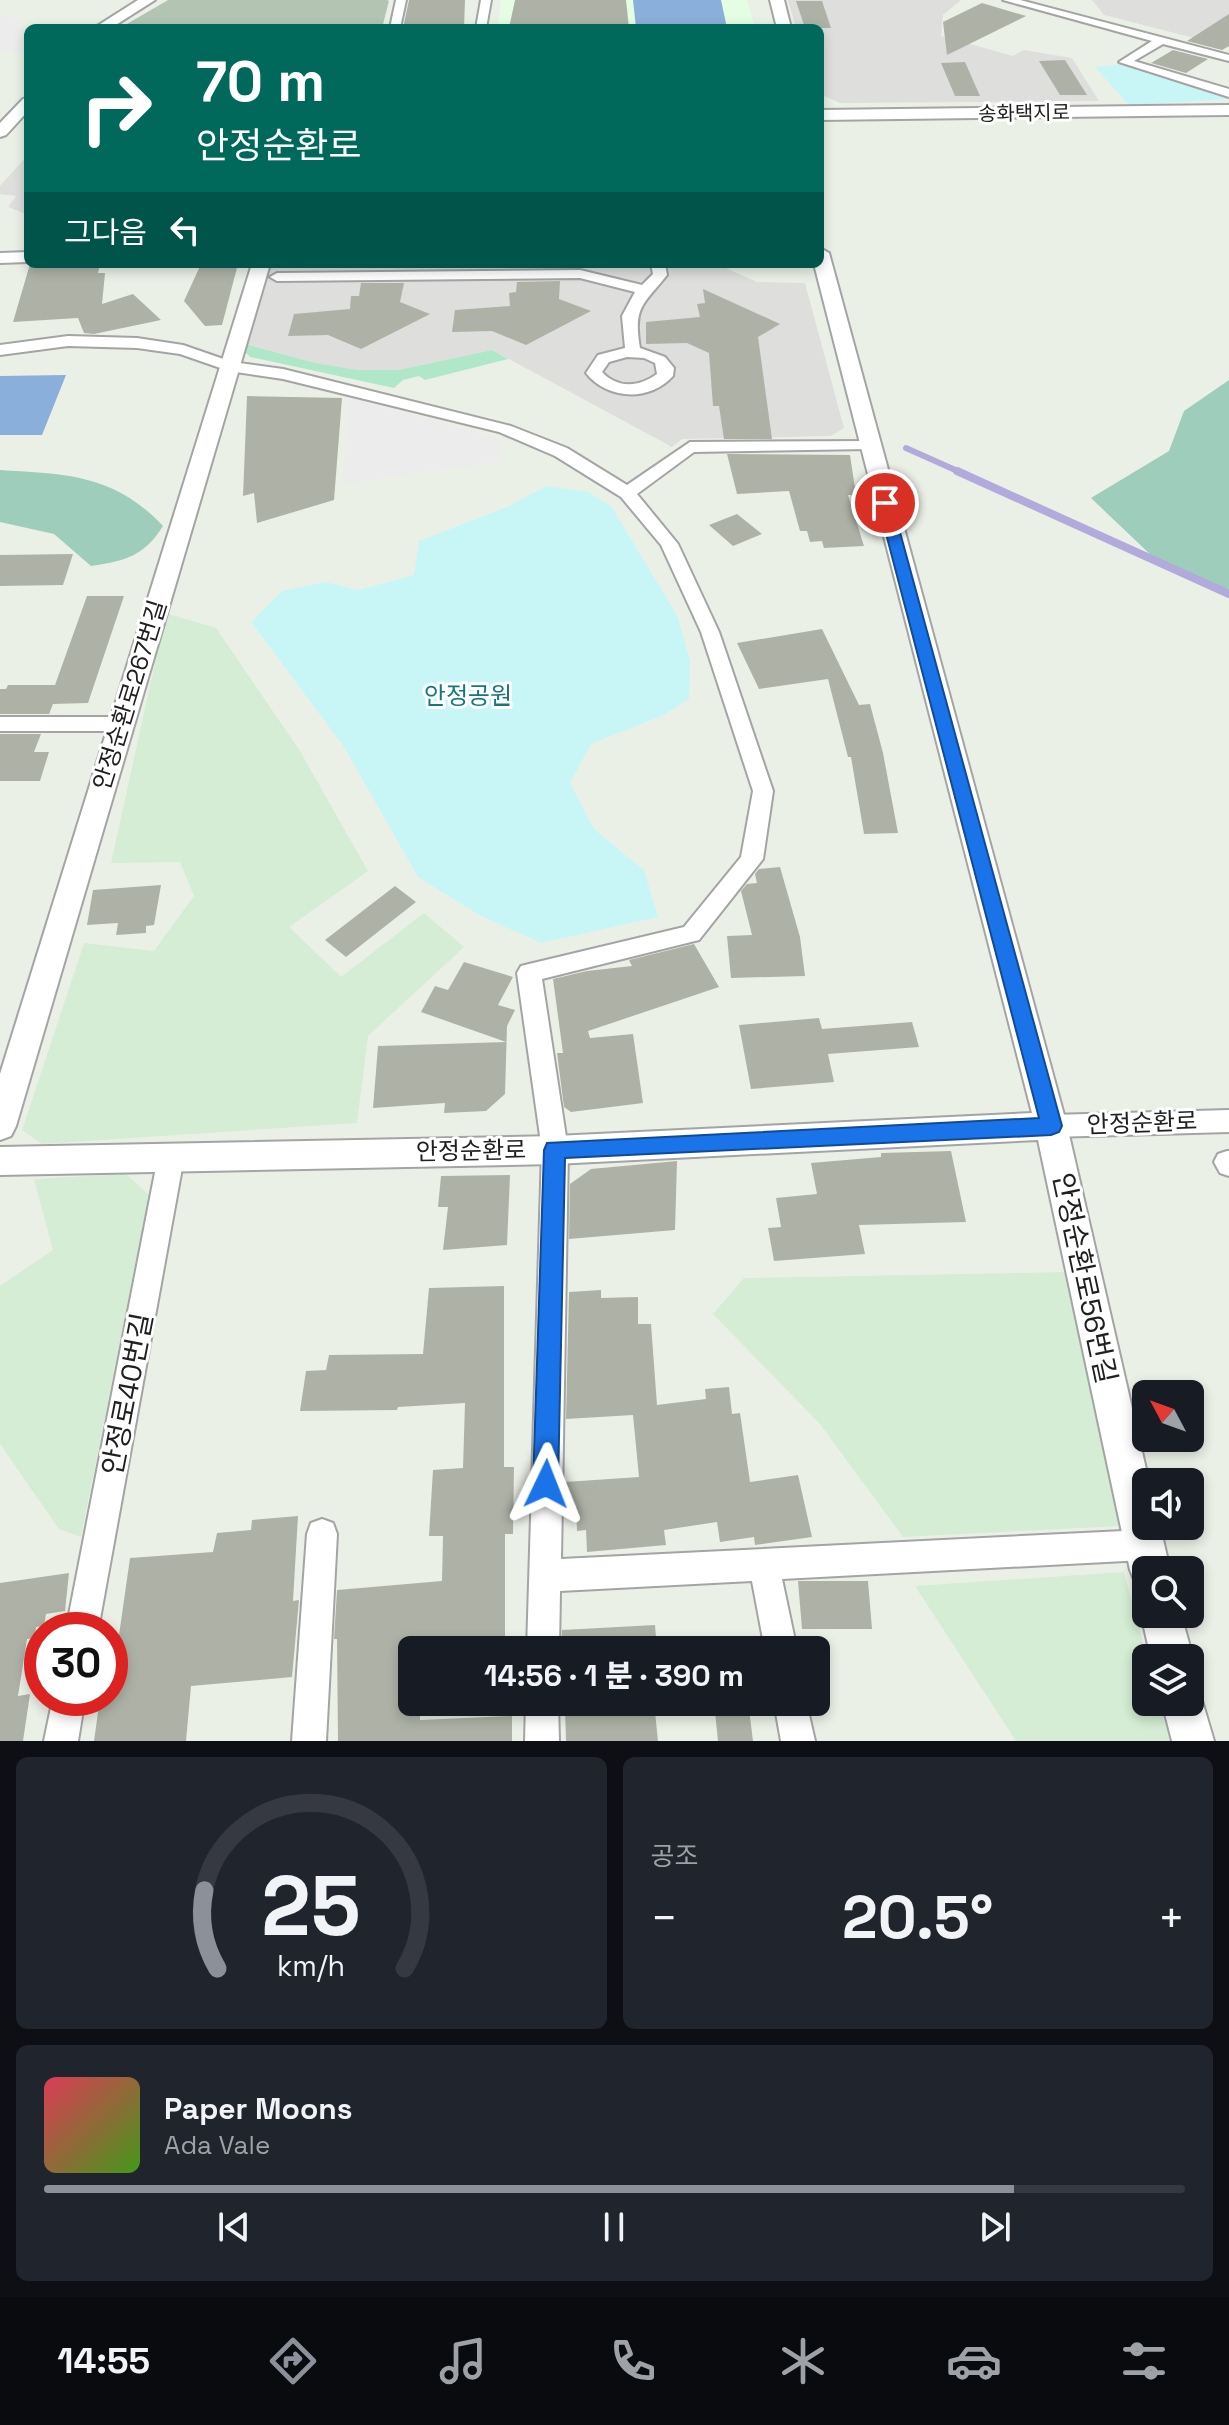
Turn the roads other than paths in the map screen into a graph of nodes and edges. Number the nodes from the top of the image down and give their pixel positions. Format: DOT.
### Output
graph roads {
  1 [pos="148,0"];
  2 [pos="401,0"];
  3 [pos="486,0"];
  4 [pos="777,0"];
  5 [pos="1008,0"];
  6 [pos="108,24"];
  7 [pos="396,24"];
  8 [pos="482,24"];
  9 [pos="783,24"];
  10 [pos="1162,40"];
  11 [pos="1229,58"];
  12 [pos="1229,93"];
  13 [pos="24,106"];
  14 [pos="1229,110"];
  15 [pos="824,115"];
  16 [pos="24,127"];
  17 [pos="2,129"];
  18 [pos="24,257"];
  19 [pos="0,258"];
  20 [pos="659,268"];
  21 [pos="824,268"];
  22 [pos="269,270"];
  23 [pos="645,290"];
  24 [pos="0,350"];
  25 [pos="633,352"];
  26 [pos="229,366"];
  27 [pos="869,444"];
  28 [pos="627,493"];
  29 [pos="0,724"];
  30 [pos="121,724"];
  31 [pos="1229,1121"];
  32 [pos="0,1126"];
  33 [pos="1051,1126"];
  34 [pos="555,1150"];
  35 [pos="171,1157"];
  36 [pos="0,1161"];
  37 [pos="322,1534"];
  38 [pos="1147,1556"];
  39 [pos="1132,1557"];
  40 [pos="764,1565"];
  41 [pos="543,1576"];
  42 [pos="85,1612"];
  43 [pos="543,1636"];
  44 [pos="778,1636"];
  45 [pos="66,1716"];
  46 [pos="542,1716"];
  47 [pos="793,1716"];
  48 [pos="1187,1716"];
  49 [pos="61,1741"];
  50 [pos="309,1741"];
  51 [pos="542,1741"];
  52 [pos="798,1741"];
  53 [pos="1193,1741"];
  1 -- 6 [label="street"];
  2 -- 7 [label="street"];
  3 -- 8 [label="street"];
  4 -- 9 [label="street"];
  5 -- 10 [label="street"];
  10 -- 11 [label="street"];
  10 -- 12 [label="street"];
  13 -- 17 [label="street"];
  14 -- 15 [label="street, 송화택지로"];
  16 -- 17 [label="street"];
  18 -- 19 [label="street"];
  20 -- 23 [label="street"];
  21 -- 27 [label="street, 안정순환로56번길"];
  22 -- 23 [label="street"];
  22 -- 26 [label="street, 안정순환로267번길"];
  23 -- 25 [label="street"];
  24 -- 26 [label="street"];
  26 -- 28 [label="street"];
  26 -- 30 [label="street, 안정순환로267번길"];
  27 -- 28 [label="street"];
  27 -- 33 [label="street, 안정순환로56번길"];
  28 -- 34 [label="street"];
  29 -- 30 [label="street"];
  30 -- 32 [label="street, 안정순환로267번길"];
  31 -- 33 [label="street, 안정순환로"];
  33 -- 34 [label="street, 안정순환로"];
  33 -- 38 [label="street, 안정순환로56번길"];
  34 -- 35 [label="street, 안정순환로"];
  34 -- 41 [label="street"];
  35 -- 36 [label="street, 안정순환로"];
  35 -- 42 [label="street, 안정로40번길"];
  37 -- 50 [label="street"];
  39 -- 40 [label="street"];
  40 -- 41 [label="street"];
  40 -- 44 [label="street"];
  41 -- 43 [label="street"];
  45 -- 49 [label="street"];
  46 -- 51 [label="street"];
  47 -- 52 [label="street"];
  48 -- 53 [label="street"];
}
